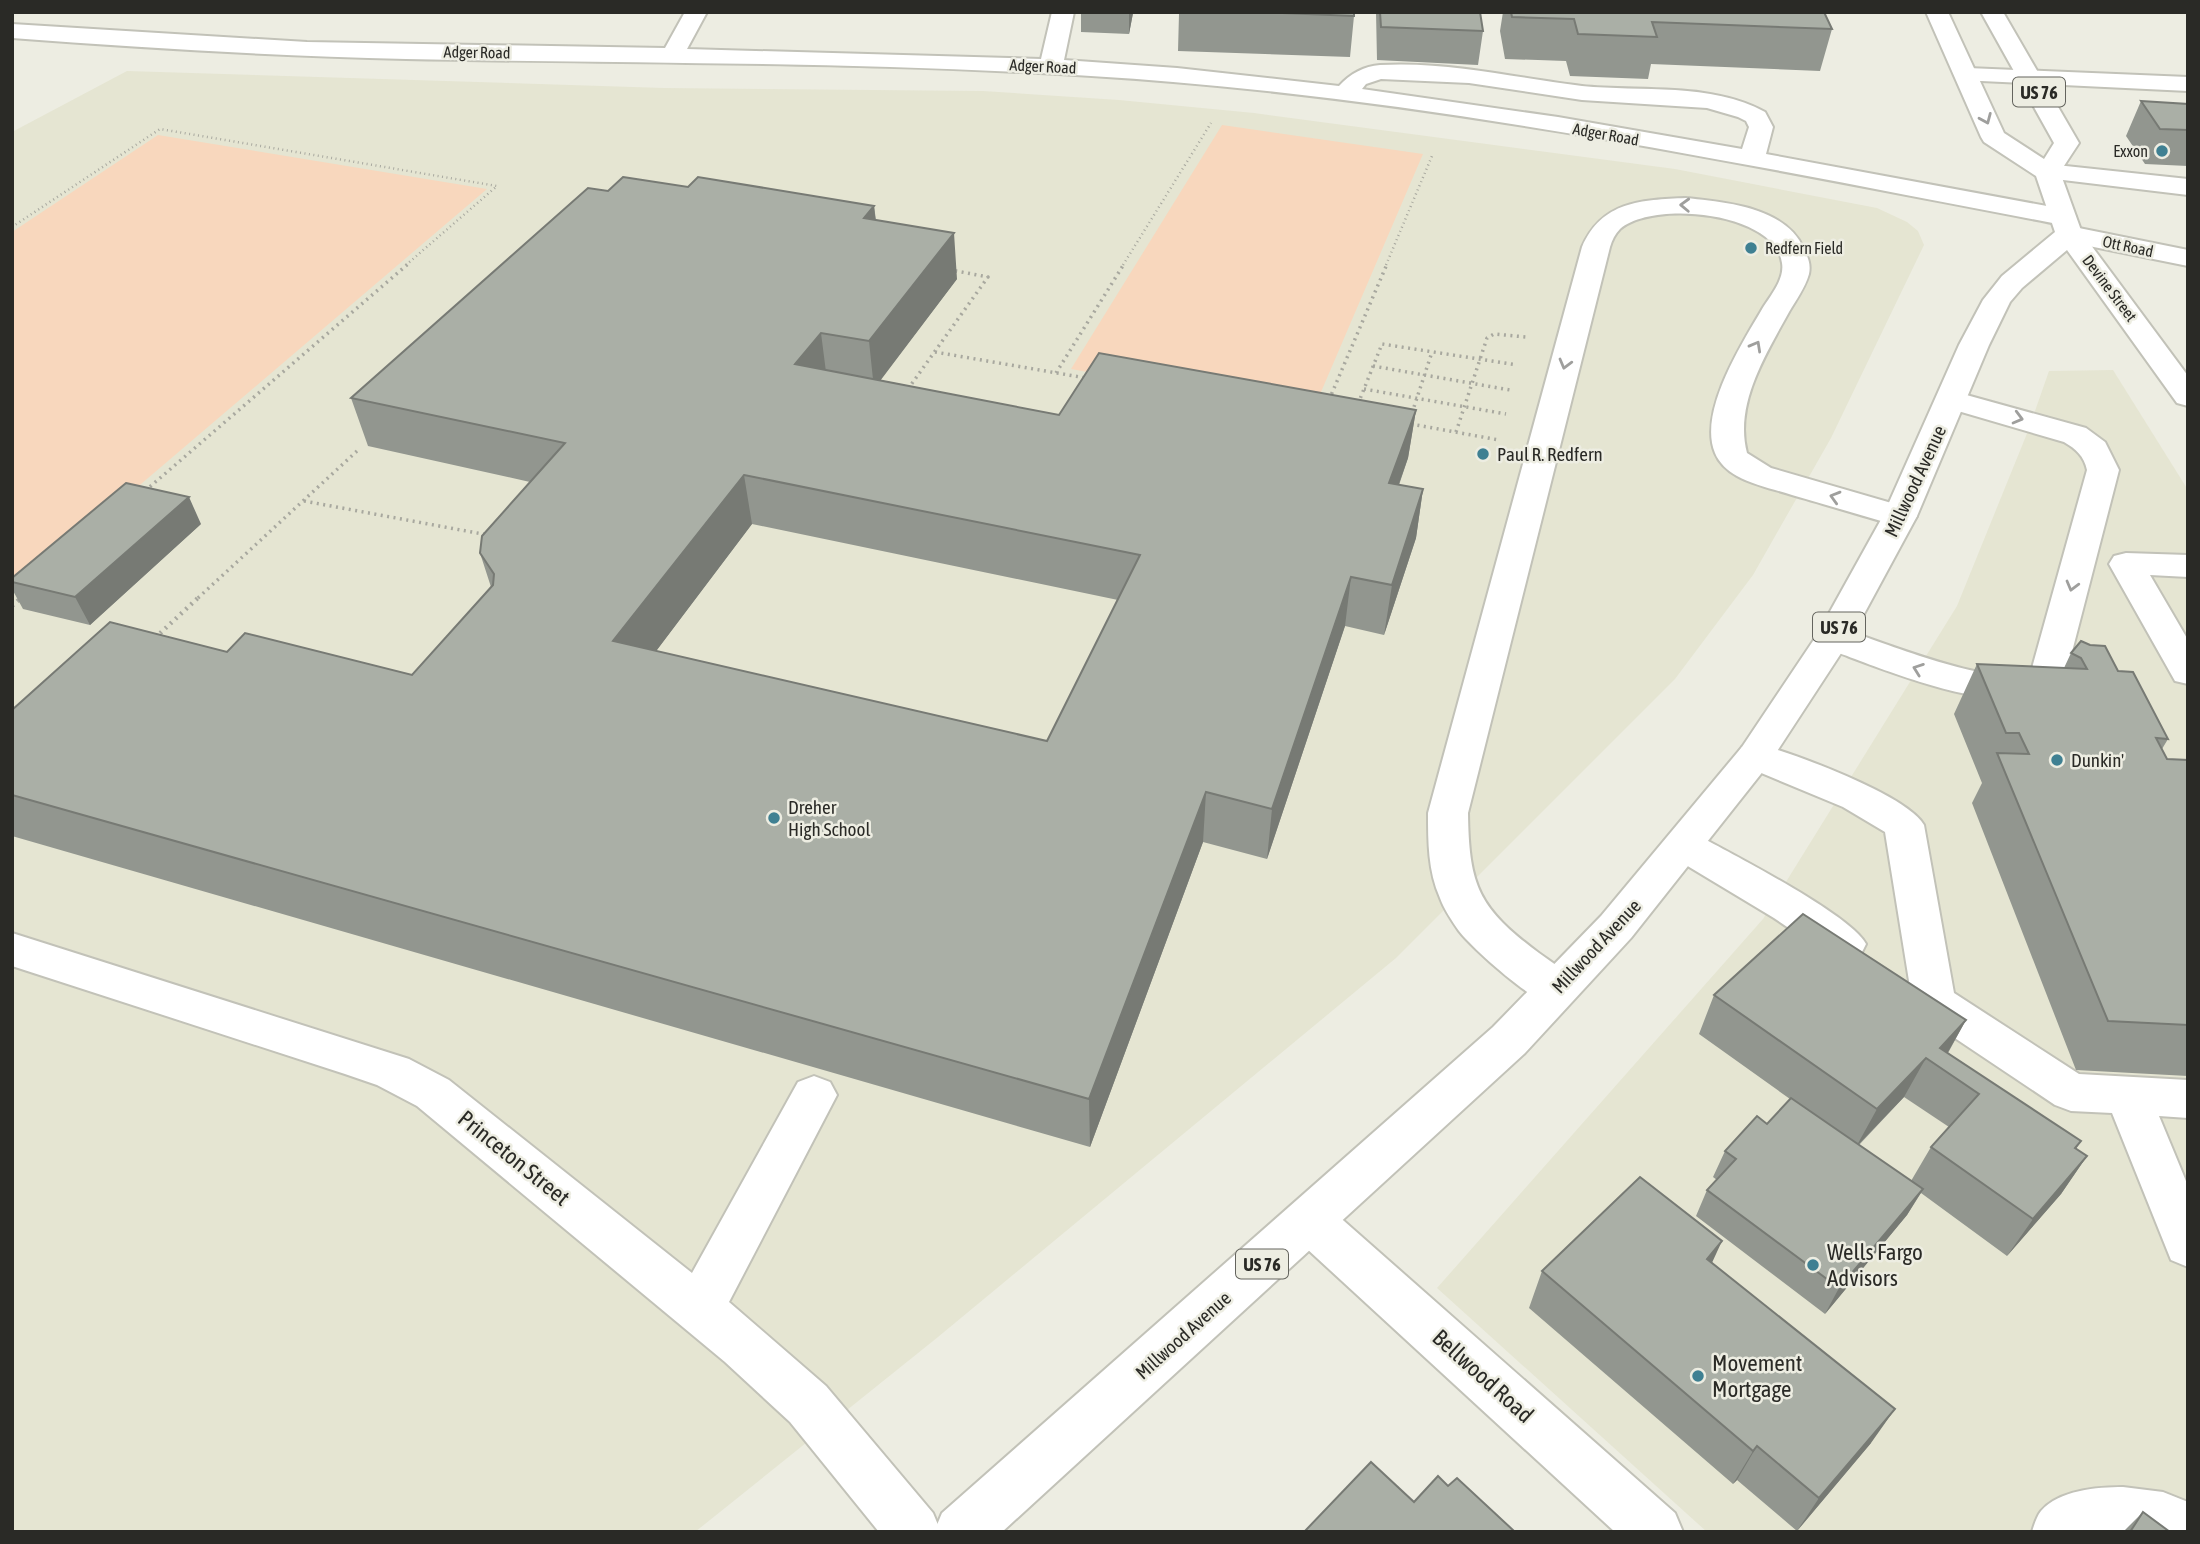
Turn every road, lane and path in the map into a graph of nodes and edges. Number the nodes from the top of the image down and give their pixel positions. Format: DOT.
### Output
graph roads {
  1 [pos="696,12"];
  2 [pos="1063,12"];
  3 [pos="1971,25"];
  4 [pos="12,31"];
  5 [pos="673,54"];
  6 [pos="1051,66"];
  7 [pos="1968,75"];
  8 [pos="2031,78"];
  9 [pos="2188,84"];
  10 [pos="1344,95"];
  11 [pos="1211,123"];
  12 [pos="1432,156"];
  13 [pos="1752,160"];
  14 [pos="2047,172"];
  15 [pos="2188,187"];
  16 [pos="2066,226"];
  17 [pos="12,227"];
  18 [pos="2188,258"];
  19 [pos="948,269"];
  20 [pos="1528,337"];
  21 [pos="934,352"];
  22 [pos="1432,352"];
  23 [pos="1480,359"];
  24 [pos="1519,365"];
  25 [pos="1373,366"];
  26 [pos="1056,373"];
  27 [pos="1424,375"];
  28 [pos="1096,380"];
  29 [pos="1472,384"];
  30 [pos="1364,388"];
  31 [pos="1511,390"];
  32 [pos="904,394"];
  33 [pos="2188,397"];
  34 [pos="1416,398"];
  35 [pos="1952,400"];
  36 [pos="1464,407"];
  37 [pos="1326,409"];
  38 [pos="1354,415"];
  39 [pos="1517,416"];
  40 [pos="1456,432"];
  41 [pos="1510,442"];
  42 [pos="357,451"];
  43 [pos="139,496"];
  44 [pos="303,501"];
  45 [pos="1900,516"];
  46 [pos="490,535"];
  47 [pos="2081,552"];
  48 [pos="2126,564"];
  49 [pos="2188,566"];
  50 [pos="23,597"];
  51 [pos="12,606"];
  52 [pos="1833,638"];
  53 [pos="151,641"];
  54 [pos="2188,672"];
  55 [pos="1755,756"];
  56 [pos="1685,846"];
  57 [pos="12,950"];
  58 [pos="1556,989"];
  59 [pos="1934,1002"];
  60 [pos="814,1095"];
  61 [pos="2127,1095"];
  62 [pos="2188,1099"];
  63 [pos="1310,1221"];
  64 [pos="2188,1245"];
  65 [pos="699,1309"];
  66 [pos="2188,1530"];
  67 [pos="914,1532"];
  68 [pos="961,1532"];
  69 [pos="1656,1532"];
  70 [pos="2059,1532"];
  1 -- 5 [label="street"];
  2 -- 6 [label="street"];
  3 -- 7 [label="street, US 76"];
  3 -- 8 [label="street, US 76"];
  4 -- 5 [label="street, Adger Road"];
  5 -- 6 [label="street, Adger Road"];
  6 -- 10 [label="street, Adger Road"];
  7 -- 8 [label="street"];
  7 -- 14 [label="street, US 76, one-way"];
  8 -- 9 [label="street"];
  8 -- 14 [label="street, US 76"];
  10 -- 13 [label="street, Adger Road"];
  10 -- 13 [label="street"];
  11 -- 26 [label="path"];
  12 -- 37 [label="path"];
  13 -- 16 [label="street, Adger Road"];
  14 -- 15 [label="street"];
  14 -- 16 [label="street, Devine Street"];
  16 -- 18 [label="street, Ott Road"];
  16 -- 33 [label="street, Devine Street"];
  16 -- 35 [label="street, Millwood Avenue / US 76"];
  17 -- 43 [label="path"];
  19 -- 21 [label="path"];
  20 -- 23 [label="path"];
  21 -- 26 [label="path"];
  21 -- 32 [label="path"];
  22 -- 23 [label="path"];
  22 -- 25 [label="path"];
  22 -- 27 [label="path"];
  23 -- 24 [label="path"];
  23 -- 29 [label="path"];
  25 -- 27 [label="path"];
  25 -- 30 [label="path"];
  26 -- 28 [label="path"];
  27 -- 29 [label="path"];
  27 -- 34 [label="path"];
  29 -- 31 [label="path"];
  29 -- 36 [label="path"];
  30 -- 34 [label="path"];
  30 -- 38 [label="path"];
  34 -- 36 [label="path"];
  34 -- 40 [label="path"];
  35 -- 45 [label="street, Millwood Avenue / US 76"];
  35 -- 47 [label="street, one-way"];
  36 -- 39 [label="path"];
  36 -- 40 [label="path"];
  40 -- 41 [label="path"];
  42 -- 44 [label="path"];
  44 -- 46 [label="path"];
  44 -- 53 [label="path"];
  45 -- 52 [label="street, Millwood Avenue / US 76"];
  45 -- 58 [label="street, one-way"];
  47 -- 48 [label="street"];
  47 -- 52 [label="street, one-way"];
  48 -- 49 [label="street"];
  48 -- 54 [label="street"];
  50 -- 51 [label="path"];
  52 -- 55 [label="street, Millwood Avenue / US 76"];
  55 -- 56 [label="street, Millwood Avenue / US 76"];
  55 -- 59 [label="street"];
  56 -- 58 [label="street, Millwood Avenue / US 76"];
  56 -- 59 [label="street"];
  57 -- 65 [label="street, Princeton Street"];
  58 -- 63 [label="street, Millwood Avenue / US 76"];
  59 -- 61 [label="street"];
  60 -- 65 [label="street"];
  61 -- 62 [label="street"];
  61 -- 64 [label="street"];
  63 -- 68 [label="street, Millwood Avenue / US 76"];
  63 -- 69 [label="street, Bellwood Road"];
  65 -- 67 [label="street, Princeton Street"];
  66 -- 70 [label="street"];
}
